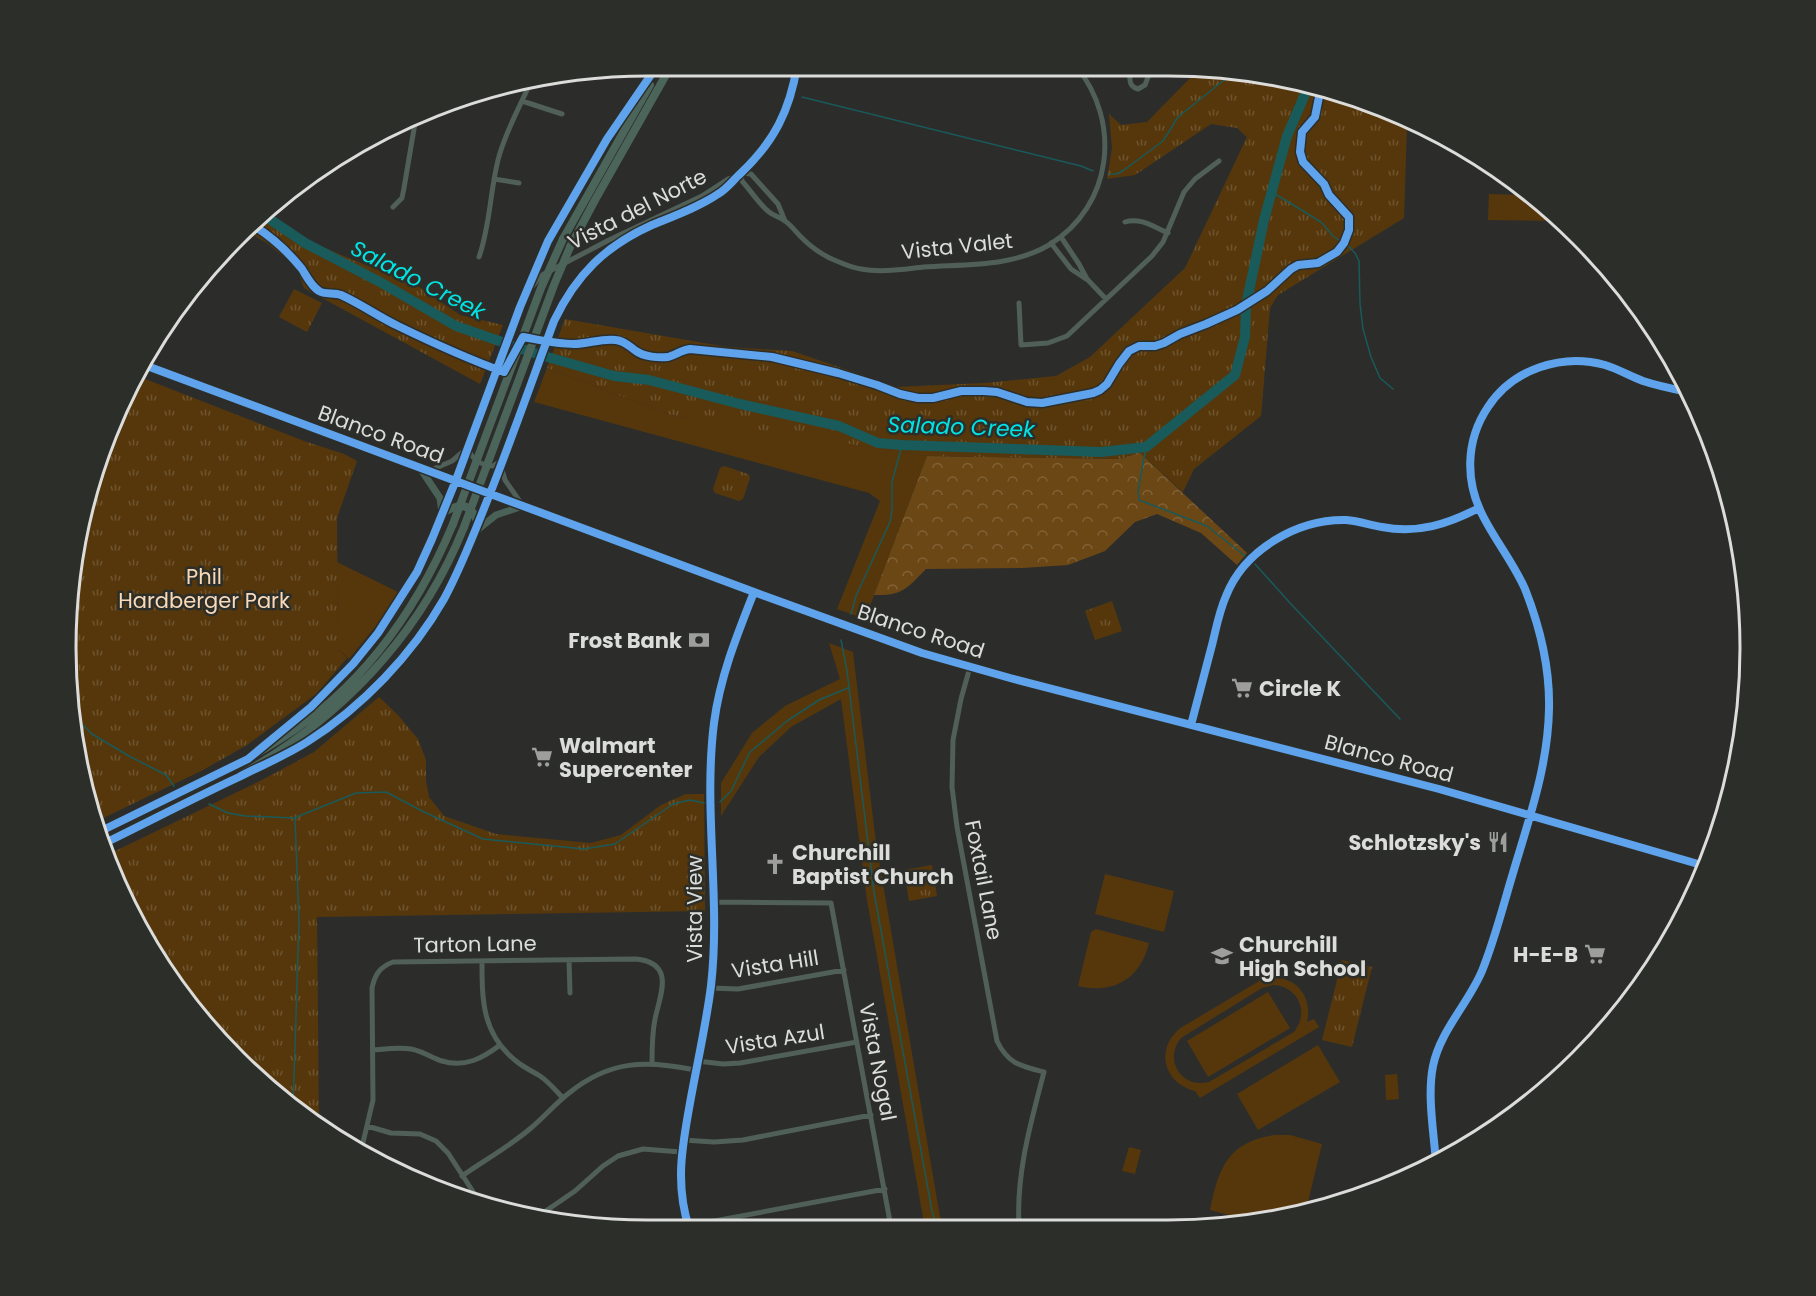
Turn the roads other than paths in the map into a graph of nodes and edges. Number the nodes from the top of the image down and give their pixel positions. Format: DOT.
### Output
graph roads {
  1 [pos="652,76"];
  2 [pos="653,76"];
  3 [pos="666,76"];
  4 [pos="795,76"];
  5 [pos="1083,76"];
  6 [pos="1129,76"];
  7 [pos="1149,76"];
  8 [pos="527,89"];
  9 [pos="522,101"];
  10 [pos="562,114"];
  11 [pos="414,126"];
  12 [pos="1219,161"];
  13 [pos="739,175"];
  14 [pos="494,178"];
  15 [pos="519,183"];
  16 [pos="393,207"];
  17 [pos="785,221"];
  18 [pos="1125,222"];
  19 [pos="1168,233"];
  20 [pos="1061,237"];
  21 [pos="1051,243"];
  22 [pos="1074,256"];
  23 [pos="479,257"];
  24 [pos="1065,262"];
  25 [pos="1087,279"];
  26 [pos="525,295"];
  27 [pos="1106,299"];
  28 [pos="1019,303"];
  29 [pos="150,367"];
  30 [pos="1678,389"];
  31 [pos="468,446"];
  32 [pos="503,459"];
  33 [pos="501,466"];
  34 [pos="420,468"];
  35 [pos="429,471"];
  36 [pos="456,480"];
  37 [pos="490,493"];
  38 [pos="523,506"];
  39 [pos="1479,508"];
  40 [pos="442,514"];
  41 [pos="477,528"];
  42 [pos="754,592"];
  43 [pos="970,667"];
  44 [pos="1191,725"];
  45 [pos="248,759"];
  46 [pos="238,777"];
  47 [pos="1530,815"];
  48 [pos="106,829"];
  49 [pos="110,840"];
  50 [pos="1697,864"];
  51 [pos="712,902"];
  52 [pos="569,960"];
  53 [pos="482,961"];
  54 [pos="844,970"];
  55 [pos="710,988"];
  56 [pos="570,993"];
  57 [pos="857,1042"];
  58 [pos="500,1045"];
  59 [pos="373,1050"];
  60 [pos="697,1062"];
  61 [pos="652,1063"];
  62 [pos="696,1070"];
  63 [pos="563,1098"];
  64 [pos="871,1116"];
  65 [pos="367,1126"];
  66 [pos="682,1140"];
  67 [pos="363,1143"];
  68 [pos="681,1152"];
  69 [pos="1435,1153"];
  70 [pos="462,1176"];
  71 [pos="885,1189"];
  72 [pos="473,1192"];
  73 [pos="546,1211"];
  74 [pos="687,1220"];
  75 [pos="724,1220"];
  76 [pos="890,1220"];
  77 [pos="1018,1220"];
  1 -- 26 [label="highway"];
  2 -- 45 [label="highway, bridge"];
  3 -- 46 [label="highway, bridge"];
  4 -- 13 [label="street, Vista del Norte"];
  5 -- 20 [label="street, Vista Valet"];
  6 -- 7 [label="street"];
  8 -- 9 [label="street"];
  9 -- 10 [label="street"];
  9 -- 14 [label="street"];
  11 -- 16 [label="street"];
  12 -- 19 [label="street"];
  13 -- 17 [label="street, Vista Valet"];
  13 -- 17 [label="street, Vista Valet"];
  13 -- 26 [label="street, Vista del Norte"];
  13 -- 32 [label="street, Vista del Norte"];
  14 -- 15 [label="street"];
  14 -- 23 [label="street"];
  17 -- 21 [label="street, Vista Valet"];
  18 -- 19 [label="street"];
  19 -- 27 [label="street"];
  20 -- 21 [label="street, Vista Valet"];
  20 -- 22 [label="street"];
  21 -- 24 [label="street"];
  22 -- 24 [label="street"];
  22 -- 25 [label="street"];
  24 -- 25 [label="street"];
  25 -- 27 [label="street"];
  26 -- 31 [label="street"];
  27 -- 28 [label="street"];
  29 -- 34 [label="main road, Blanco Road"];
  30 -- 39 [label="street"];
  31 -- 32 [label="street"];
  31 -- 35 [label="street"];
  31 -- 36 [label="street"];
  32 -- 33 [label="street, Vista del Norte"];
  33 -- 37 [label="street, Vista del Norte"];
  33 -- 38 [label="street"];
  34 -- 35 [label="main road, Blanco Road"];
  34 -- 40 [label="main road"];
  35 -- 36 [label="main road, Blanco Road"];
  36 -- 37 [label="main road, Blanco Road"];
  36 -- 40 [label="highway"];
  37 -- 38 [label="main road, Blanco Road"];
  37 -- 41 [label="highway"];
  38 -- 41 [label="main road"];
  38 -- 42 [label="main road, Blanco Road"];
  39 -- 44 [label="street"];
  39 -- 47 [label="street"];
  40 -- 41 [label="highway"];
  40 -- 45 [label="highway"];
  41 -- 46 [label="highway"];
  42 -- 43 [label="main road, Blanco Road"];
  42 -- 51 [label="street, Vista View"];
  43 -- 44 [label="main road, Blanco Road"];
  43 -- 77 [label="street, Foxtail Lane"];
  44 -- 47 [label="main road, Blanco Road"];
  45 -- 48 [label="highway"];
  46 -- 49 [label="highway"];
  47 -- 50 [label="main road, Blanco Road"];
  47 -- 69 [label="street"];
  51 -- 54 [label="street, Vista Nogal"];
  51 -- 55 [label="street, Vista View"];
  52 -- 53 [label="street, Tarton Lane"];
  52 -- 56 [label="street"];
  52 -- 61 [label="street, Tarton Lane"];
  53 -- 58 [label="street"];
  53 -- 59 [label="street, Tarton Lane"];
  54 -- 55 [label="street, Vista Hill"];
  54 -- 57 [label="street, Vista Nogal"];
  55 -- 60 [label="street, Vista View"];
  57 -- 60 [label="street, Vista Azul"];
  57 -- 64 [label="street, Vista Nogal"];
  58 -- 59 [label="street"];
  58 -- 63 [label="street"];
  59 -- 65 [label="street, Tarton Lane"];
  60 -- 62 [label="street, Vista View"];
  61 -- 62 [label="street"];
  61 -- 63 [label="street"];
  62 -- 66 [label="street, Vista View"];
  63 -- 70 [label="street"];
  64 -- 66 [label="street"];
  64 -- 71 [label="street, Vista Nogal"];
  65 -- 67 [label="street, Tarton Lane"];
  65 -- 70 [label="street"];
  66 -- 68 [label="street, Vista View"];
  68 -- 73 [label="street"];
  68 -- 74 [label="street, Vista View"];
  70 -- 72 [label="street"];
  71 -- 75 [label="street"];
  71 -- 76 [label="street, Vista Nogal"];
}
